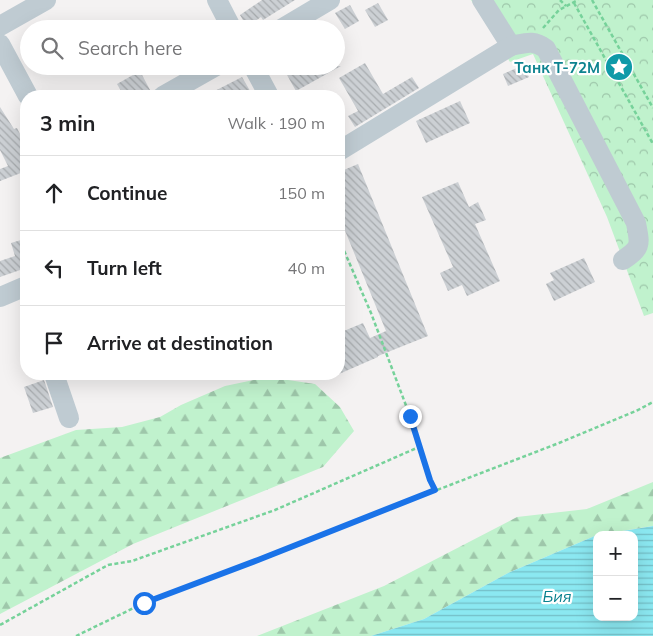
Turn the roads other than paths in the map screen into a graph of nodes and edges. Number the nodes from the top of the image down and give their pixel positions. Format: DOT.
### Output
graph roads {
  1 [pos="46,0"];
  2 [pos="217,0"];
  3 [pos="330,0"];
  4 [pos="482,0"];
  5 [pos="227,20"];
  6 [pos="296,20"];
  7 [pos="0,26"];
  8 [pos="0,44"];
  9 [pos="512,46"];
  10 [pos="200,75"];
  11 [pos="258,75"];
  12 [pos="25,90"];
  13 [pos="174,90"];
  14 [pos="266,90"];
  15 [pos="345,147"];
  16 [pos="623,260"];
  17 [pos="20,289"];
  18 [pos="0,296"];
  19 [pos="56,380"];
  20 [pos="69,418"];
  1 -- 7 [label="street"];
  2 -- 5 [label="street"];
  3 -- 6 [label="street"];
  4 -- 9 [label="street"];
  8 -- 12 [label="street"];
  9 -- 15 [label="street"];
  9 -- 16 [label="street"];
  10 -- 13 [label="street"];
  11 -- 14 [label="street"];
  17 -- 18 [label="street"];
  19 -- 20 [label="street"];
}
